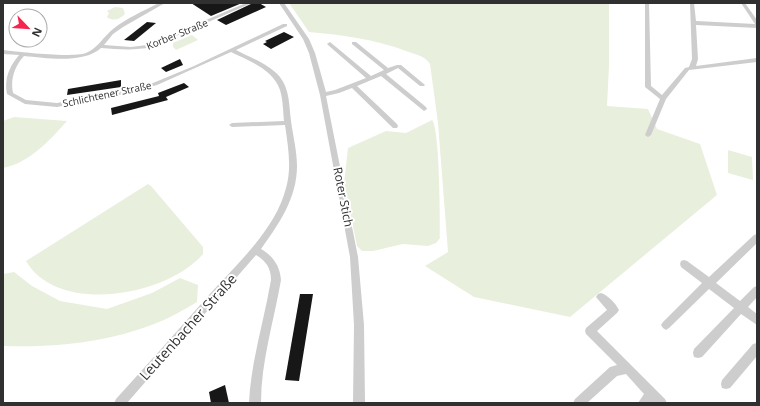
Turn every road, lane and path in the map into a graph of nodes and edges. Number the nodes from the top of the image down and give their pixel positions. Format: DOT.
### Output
graph roads {
  1 [pos="163,3"];
  2 [pos="250,3"];
  3 [pos="281,3"];
  4 [pos="647,3"];
  5 [pos="692,3"];
  6 [pos="743,3"];
  7 [pos="694,23"];
  8 [pos="285,24"];
  9 [pos="757,25"];
  10 [pos="354,43"];
  11 [pos="330,44"];
  12 [pos="101,46"];
  13 [pos="231,50"];
  14 [pos="3,52"];
  15 [pos="23,54"];
  16 [pos="757,60"];
  17 [pos="692,68"];
  18 [pos="385,72"];
  19 [pos="370,78"];
  20 [pos="353,85"];
  21 [pos="422,85"];
  22 [pos="323,95"];
  23 [pos="663,98"];
  24 [pos="424,109"];
  25 [pos="288,123"];
  26 [pos="232,125"];
  27 [pos="395,126"];
  28 [pos="648,135"];
  29 [pos="756,241"];
  30 [pos="255,250"];
  31 [pos="684,264"];
  32 [pos="709,283"];
  33 [pos="757,290"];
  34 [pos="601,297"];
  35 [pos="740,307"];
  36 [pos="757,320"];
  37 [pos="666,325"];
  38 [pos="757,348"];
  39 [pos="698,353"];
  40 [pos="626,369"];
  41 [pos="726,384"];
  42 [pos="652,394"];
  43 [pos="120,403"];
  44 [pos="255,403"];
  45 [pos="359,403"];
  46 [pos="579,403"];
  47 [pos="644,403"];
  48 [pos="661,403"];
  1 -- 12 [label="street"];
  2 -- 12 [label="street, Korber Straße"];
  3 -- 22 [label="street, Roter Stich"];
  4 -- 23 [label="street"];
  5 -- 7 [label="street"];
  6 -- 9 [label="street"];
  7 -- 9 [label="street"];
  7 -- 17 [label="street"];
  8 -- 13 [label="street, Schlichtener Straße"];
  10 -- 18 [label="street"];
  11 -- 19 [label="street"];
  12 -- 15 [label="street"];
  13 -- 15 [label="street, Schlichtener Straße"];
  13 -- 25 [label="street, Leutenbacher Straße"];
  14 -- 15 [label="street"];
  16 -- 17 [label="street"];
  17 -- 23 [label="street"];
  18 -- 19 [label="street"];
  18 -- 21 [label="street"];
  18 -- 24 [label="street"];
  19 -- 20 [label="street"];
  20 -- 22 [label="street"];
  20 -- 27 [label="street"];
  22 -- 45 [label="street, Roter Stich"];
  23 -- 28 [label="street"];
  25 -- 26 [label="street"];
  25 -- 30 [label="street, Leutenbacher Straße"];
  29 -- 32 [label="street"];
  30 -- 43 [label="street, Leutenbacher Straße"];
  30 -- 44 [label="street"];
  31 -- 32 [label="street"];
  32 -- 35 [label="street"];
  32 -- 37 [label="street"];
  33 -- 35 [label="street"];
  34 -- 40 [label="street"];
  35 -- 36 [label="street"];
  35 -- 39 [label="street"];
  38 -- 41 [label="street"];
  40 -- 42 [label="street"];
  40 -- 46 [label="street"];
  42 -- 47 [label="street"];
  42 -- 48 [label="street"];
}
